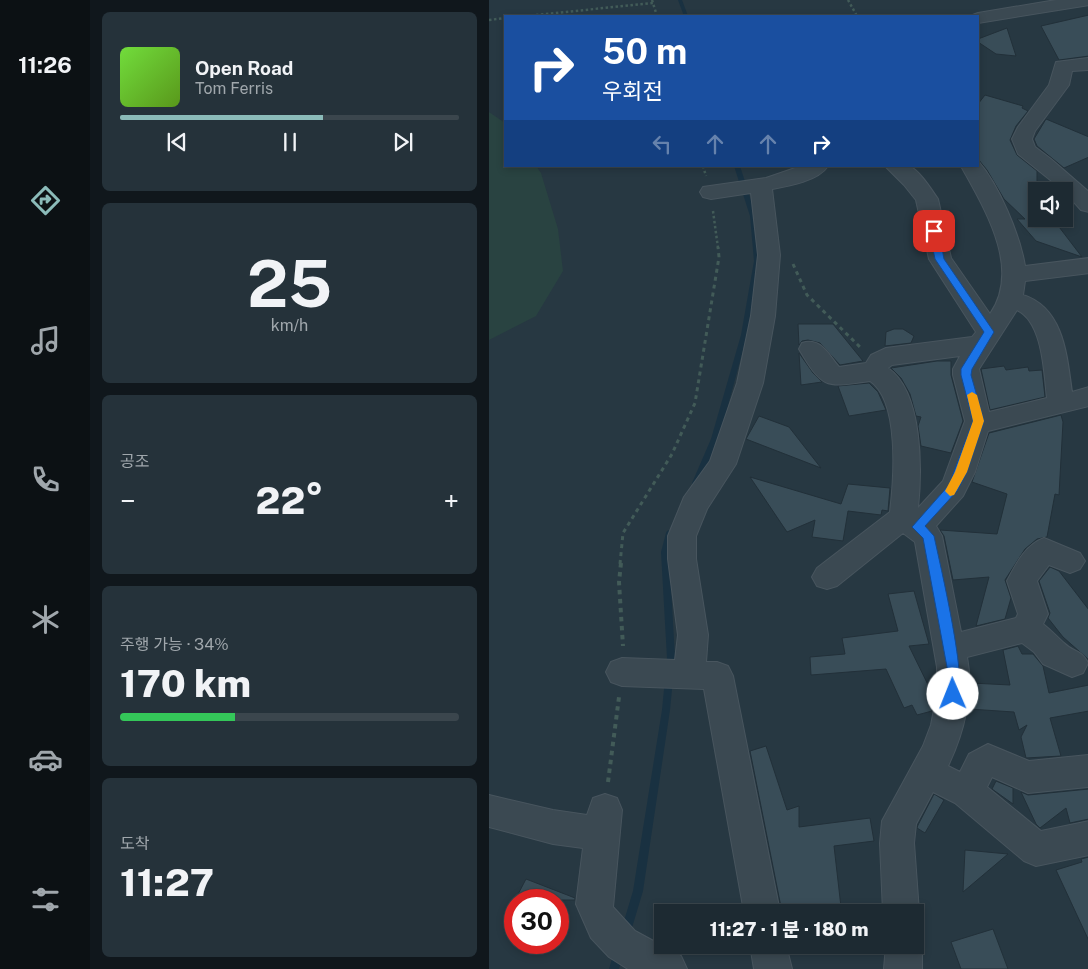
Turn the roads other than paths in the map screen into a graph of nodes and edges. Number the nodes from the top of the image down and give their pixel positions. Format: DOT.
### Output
graph roads {
  1 [pos="1086,4"];
  2 [pos="979,18"];
  3 [pos="1088,64"];
  4 [pos="817,167"];
  5 [pos="896,167"];
  6 [pos="972,167"];
  7 [pos="761,187"];
  8 [pos="717,191"];
  9 [pos="1088,205"];
  10 [pos="1088,265"];
  11 [pos="1013,287"];
  12 [pos="985,338"];
  13 [pos="811,349"];
  14 [pos="875,368"];
  15 [pos="1088,396"];
  16 [pos="1061,404"];
  17 [pos="977,424"];
  18 [pos="910,522"];
  19 [pos="1069,561"];
  20 [pos="827,577"];
  21 [pos="1026,628"];
  22 [pos="949,648"];
  23 [pos="1072,663"];
  24 [pos="637,673"];
  25 [pos="689,674"];
  26 [pos="1088,771"];
  27 [pos="926,772"];
  28 [pos="967,792"];
  29 [pos="489,811"];
  30 [pos="1088,838"];
  31 [pos="760,904"];
  32 [pos="901,904"];
  33 [pos="770,954"];
  34 [pos="904,954"];
  35 [pos="656,964"];
  36 [pos="773,969"];
  37 [pos="903,969"];
  1 -- 2 [label="street"];
  3 -- 9 [label="street"];
  4 -- 7 [label="street"];
  5 -- 12 [label="street"];
  6 -- 11 [label="street"];
  7 -- 8 [label="street"];
  7 -- 25 [label="street"];
  10 -- 11 [label="street"];
  11 -- 12 [label="street"];
  11 -- 16 [label="street"];
  12 -- 14 [label="street"];
  12 -- 17 [label="street"];
  13 -- 14 [label="street"];
  14 -- 18 [label="street"];
  15 -- 16 [label="street"];
  16 -- 17 [label="street"];
  17 -- 18 [label="street"];
  18 -- 20 [label="street"];
  18 -- 22 [label="street"];
  19 -- 21 [label="street"];
  21 -- 22 [label="street"];
  21 -- 23 [label="street"];
  22 -- 27 [label="street"];
  24 -- 25 [label="street"];
  25 -- 31 [label="street"];
  26 -- 28 [label="street"];
  27 -- 28 [label="street"];
  27 -- 32 [label="street"];
  28 -- 30 [label="street"];
  29 -- 35 [label="street"];
  33 -- 36 [label="street"];
  34 -- 37 [label="street"];
}
